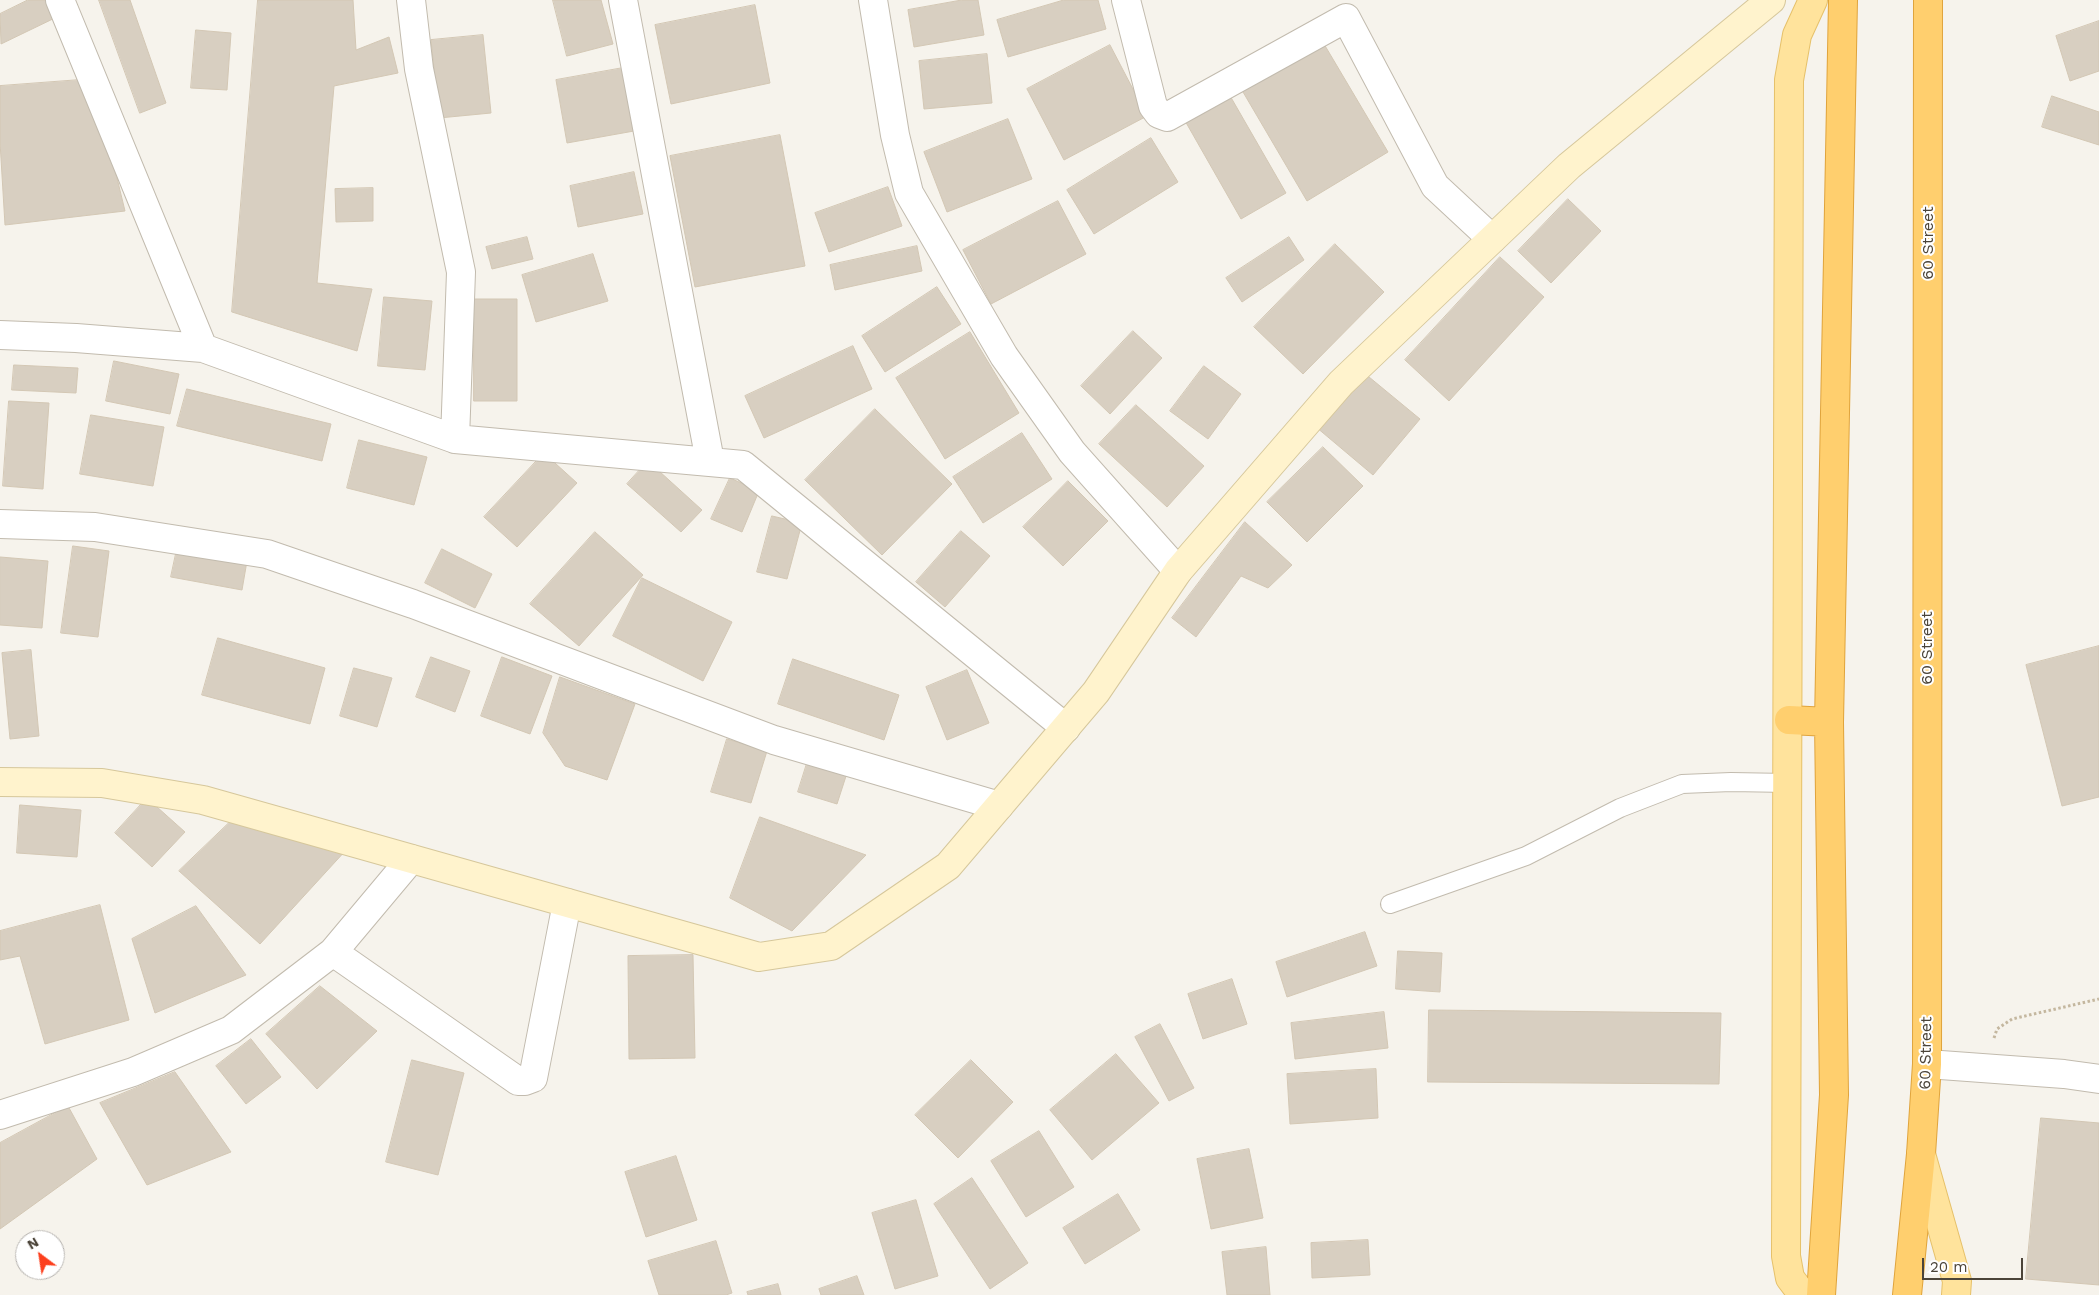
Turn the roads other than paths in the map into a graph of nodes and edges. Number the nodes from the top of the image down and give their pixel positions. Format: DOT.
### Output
graph roads {
  1 [pos="60,0"];
  2 [pos="411,0"];
  3 [pos="623,0"];
  4 [pos="873,0"];
  5 [pos="1126,0"];
  6 [pos="1772,0"];
  7 [pos="1813,0"];
  8 [pos="1843,0"];
  9 [pos="1928,0"];
  10 [pos="1342,9"];
  11 [pos="1492,239"];
  12 [pos="0,336"];
  13 [pos="203,348"];
  14 [pos="455,439"];
  15 [pos="710,461"];
  16 [pos="0,524"];
  17 [pos="1178,571"];
  18 [pos="1789,720"];
  19 [pos="1829,722"];
  20 [pos="1066,728"];
  21 [pos="0,782"];
  22 [pos="1788,783"];
  23 [pos="999,806"];
  24 [pos="411,859"];
  25 [pos="567,903"];
  26 [pos="1390,904"];
  27 [pos="333,952"];
  28 [pos="1927,1064"];
  29 [pos="2099,1079"];
  30 [pos="0,1115"];
  31 [pos="1921,1154"];
  32 [pos="1803,1295"];
  33 [pos="1820,1295"];
  34 [pos="1908,1295"];
  35 [pos="1956,1295"];
  1 -- 13 [label="street"];
  2 -- 14 [label="street"];
  3 -- 15 [label="street"];
  4 -- 17 [label="street"];
  5 -- 10 [label="street"];
  6 -- 11 [label="street"];
  7 -- 18 [label="main road"];
  8 -- 19 [label="highway"];
  9 -- 28 [label="highway, 60 Street"];
  10 -- 11 [label="street"];
  11 -- 17 [label="street"];
  12 -- 13 [label="street"];
  13 -- 14 [label="street"];
  14 -- 15 [label="street"];
  15 -- 20 [label="street"];
  16 -- 23 [label="street"];
  17 -- 20 [label="street"];
  18 -- 19 [label="highway"];
  18 -- 22 [label="main road"];
  19 -- 33 [label="highway"];
  20 -- 23 [label="street"];
  21 -- 24 [label="street"];
  22 -- 26 [label="lane"];
  22 -- 32 [label="main road"];
  23 -- 25 [label="street"];
  24 -- 25 [label="street"];
  24 -- 27 [label="street"];
  25 -- 27 [label="street"];
  27 -- 30 [label="street"];
  28 -- 29 [label="street"];
  28 -- 31 [label="highway, 60 Street"];
  31 -- 34 [label="highway, 60 Street"];
  31 -- 35 [label="main road"];
}
